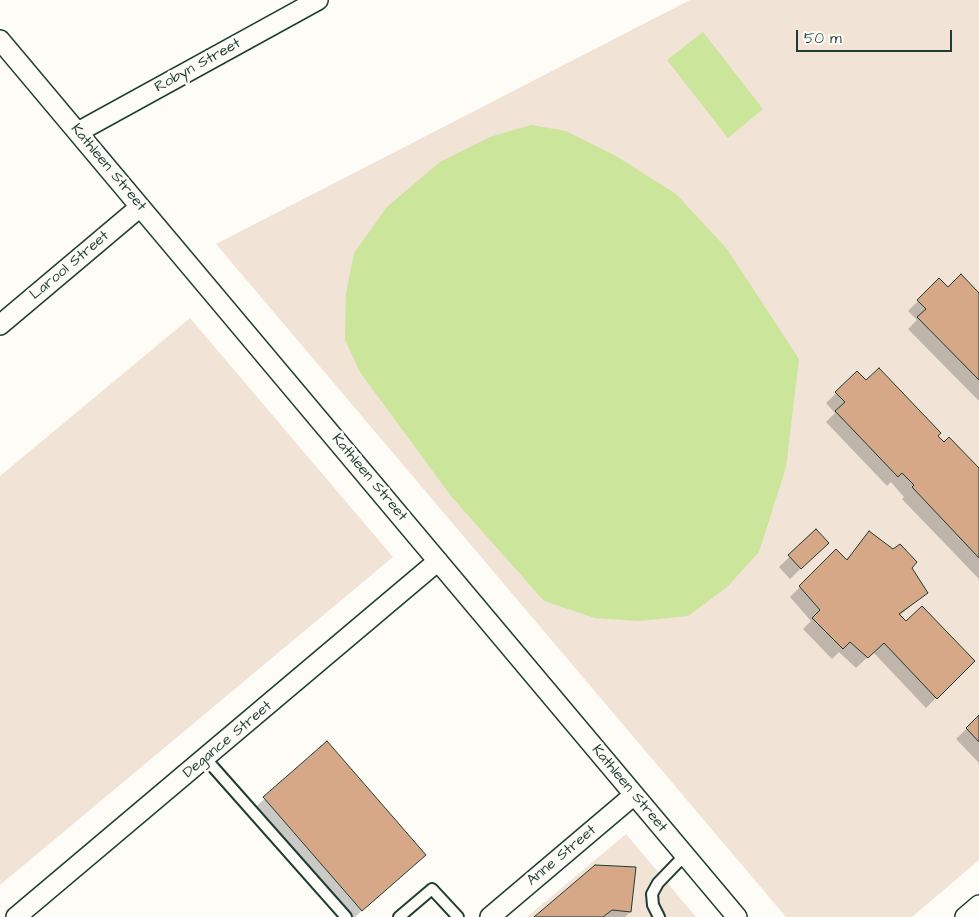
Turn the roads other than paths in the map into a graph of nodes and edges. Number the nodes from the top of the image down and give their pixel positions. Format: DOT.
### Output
graph roads {
  1 [pos="318,0"];
  2 [pos="0,40"];
  3 [pos="78,132"];
  4 [pos="140,207"];
  5 [pos="0,325"];
  6 [pos="438,561"];
  7 [pos="206,759"];
  8 [pos="634,795"];
  9 [pos="685,855"];
  10 [pos="979,905"];
  11 [pos="16,917"];
  12 [pos="346,917"];
  13 [pos="399,917"];
  14 [pos="458,917"];
  15 [pos="490,917"];
  16 [pos="659,917"];
  17 [pos="737,917"];
  18 [pos="965,917"];
  1 -- 3 [label="street, Robyn Street"];
  2 -- 3 [label="street, Kathleen Street"];
  3 -- 4 [label="street, Kathleen Street"];
  4 -- 5 [label="street, Larool Street"];
  4 -- 6 [label="street, Kathleen Street"];
  6 -- 7 [label="street, Degance Street"];
  6 -- 8 [label="street, Kathleen Street"];
  7 -- 11 [label="street, Degance Street"];
  7 -- 12 [label="lane"];
  8 -- 9 [label="street, Kathleen Street"];
  8 -- 15 [label="street, Anne Street"];
  9 -- 16 [label="lane"];
  9 -- 17 [label="street, Kathleen Street"];
  10 -- 18 [label="street"];
  13 -- 14 [label="lane"];
}
